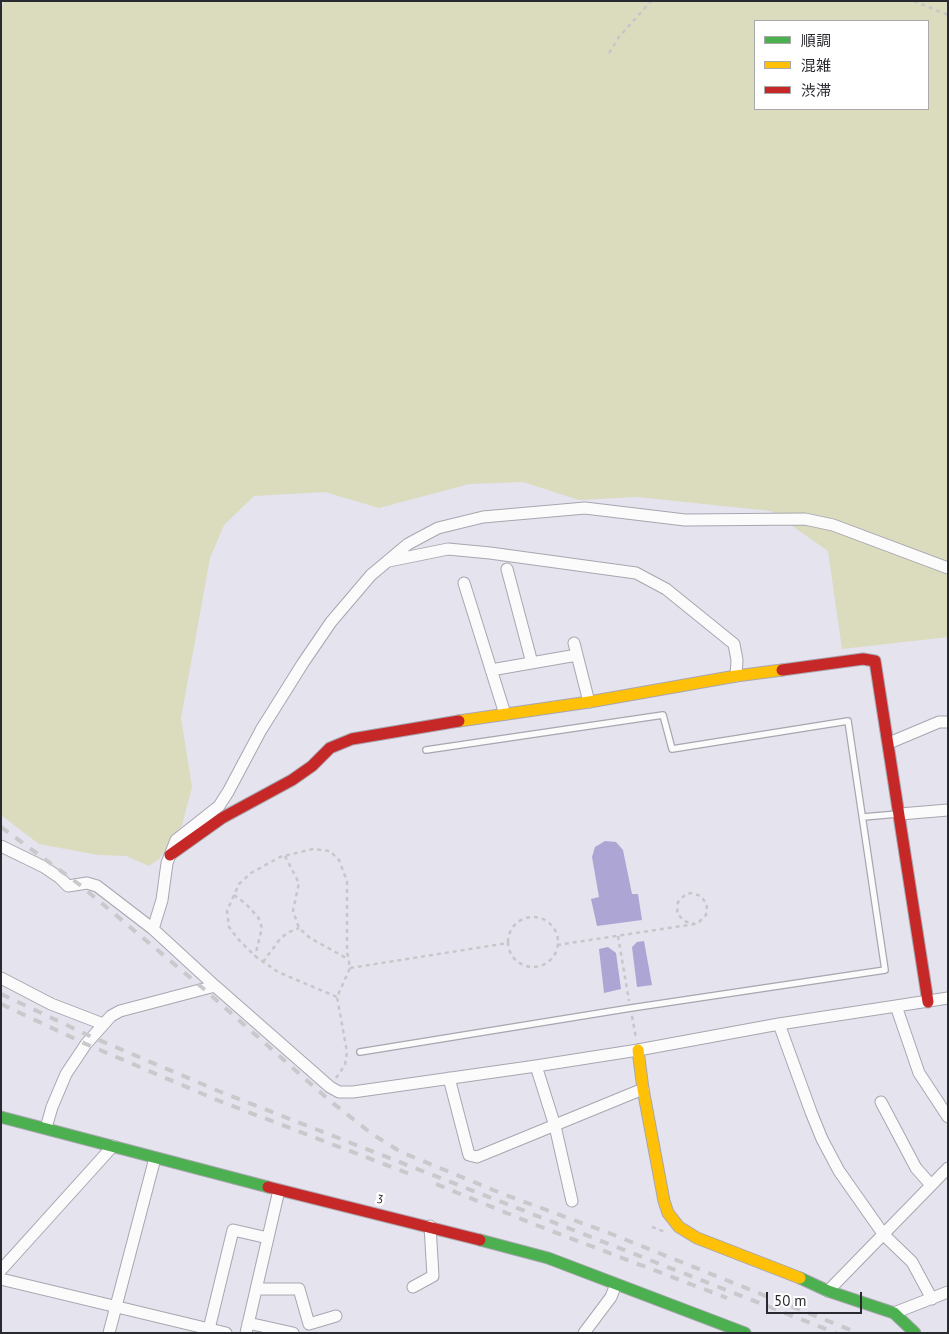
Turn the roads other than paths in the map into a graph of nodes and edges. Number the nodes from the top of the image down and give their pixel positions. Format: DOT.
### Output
graph roads {
  1 [pos="388,561"];
  2 [pos="948,568"];
  3 [pos="507,569"];
  4 [pos="464,583"];
  5 [pos="532,662"];
  6 [pos="491,670"];
  7 [pos="736,676"];
  8 [pos="589,702"];
  9 [pos="505,714"];
  10 [pos="948,722"];
  11 [pos="888,743"];
  12 [pos="426,750"];
  13 [pos="948,810"];
  14 [pos="900,814"];
  15 [pos="863,817"];
  16 [pos="1,846"];
  17 [pos="170,855"];
  18 [pos="153,929"];
  19 [pos="1,978"];
  20 [pos="214,986"];
  21 [pos="948,998"];
  22 [pos="928,1002"];
  23 [pos="896,1006"];
  24 [pos="103,1024"];
  25 [pos="779,1024"];
  26 [pos="638,1050"];
  27 [pos="360,1052"];
  28 [pos="536,1066"];
  29 [pos="449,1078"];
  30 [pos="643,1089"];
  31 [pos="880,1102"];
  32 [pos="1,1117"];
  33 [pos="948,1117"];
  34 [pos="555,1126"];
  35 [pos="46,1128"];
  36 [pos="113,1146"];
  37 [pos="155,1158"];
  38 [pos="948,1168"];
  39 [pos="931,1185"];
  40 [pos="279,1190"];
  41 [pos="572,1201"];
  42 [pos="430,1226"];
  43 [pos="884,1235"];
  44 [pos="268,1238"];
  45 [pos="1,1270"];
  46 [pos="1,1279"];
  47 [pos="616,1284"];
  48 [pos="413,1287"];
  49 [pos="257,1289"];
  50 [pos="828,1291"];
  51 [pos="948,1292"];
  52 [pos="932,1299"];
  53 [pos="116,1307"];
  54 [pos="894,1313"];
  55 [pos="336,1316"];
  56 [pos="247,1328"];
  57 [pos="209,1329"];
  58 [pos="721,1329"];
  59 [pos="109,1333"];
  60 [pos="226,1333"];
  61 [pos="293,1333"];
  62 [pos="584,1333"];
  63 [pos="745,1333"];
  64 [pos="915,1333"];
  1 -- 2 [label="street"];
  1 -- 7 [label="street"];
  1 -- 17 [label="street"];
  3 -- 5 [label="street"];
  4 -- 6 [label="street"];
  5 -- 6 [label="street"];
  5 -- 8 [label="street"];
  6 -- 9 [label="street"];
  7 -- 8 [label="street"];
  7 -- 11 [label="street"];
  8 -- 9 [label="street"];
  9 -- 17 [label="street"];
  10 -- 11 [label="street"];
  11 -- 14 [label="street"];
  12 -- 15 [label="lane"];
  13 -- 14 [label="street"];
  14 -- 15 [label="lane"];
  14 -- 22 [label="street"];
  15 -- 27 [label="lane"];
  16 -- 18 [label="street"];
  17 -- 18 [label="street"];
  18 -- 20 [label="street"];
  19 -- 24 [label="street"];
  20 -- 24 [label="street"];
  20 -- 29 [label="street"];
  21 -- 22 [label="street"];
  22 -- 23 [label="street"];
  23 -- 25 [label="street"];
  23 -- 33 [label="street"];
  24 -- 35 [label="street"];
  25 -- 26 [label="street"];
  25 -- 43 [label="street"];
  26 -- 28 [label="street"];
  26 -- 30 [label="street"];
  28 -- 29 [label="street"];
  28 -- 34 [label="street"];
  29 -- 34 [label="street"];
  30 -- 34 [label="street"];
  30 -- 50 [label="street"];
  31 -- 39 [label="street"];
  32 -- 35 [label="street, 3 / 3"];
  34 -- 41 [label="street"];
  35 -- 36 [label="street, 3 / 3"];
  36 -- 37 [label="street, 3 / 3"];
  36 -- 45 [label="street"];
  37 -- 40 [label="street, 3 / 3"];
  37 -- 53 [label="street"];
  38 -- 39 [label="street"];
  39 -- 43 [label="street"];
  40 -- 42 [label="street, 3 / 3"];
  40 -- 44 [label="street"];
  42 -- 47 [label="street, 3 / 3"];
  42 -- 48 [label="street"];
  43 -- 50 [label="street"];
  43 -- 52 [label="street"];
  44 -- 49 [label="street"];
  44 -- 57 [label="street"];
  46 -- 53 [label="street"];
  47 -- 58 [label="street, 3 / 3"];
  47 -- 62 [label="street"];
  49 -- 55 [label="street"];
  49 -- 56 [label="street"];
  50 -- 54 [label="street"];
  51 -- 52 [label="street"];
  52 -- 54 [label="street"];
  53 -- 57 [label="street"];
  53 -- 59 [label="street"];
  54 -- 64 [label="street"];
  56 -- 61 [label="street"];
  57 -- 60 [label="street"];
  58 -- 63 [label="street, 3 / 3"];
}
